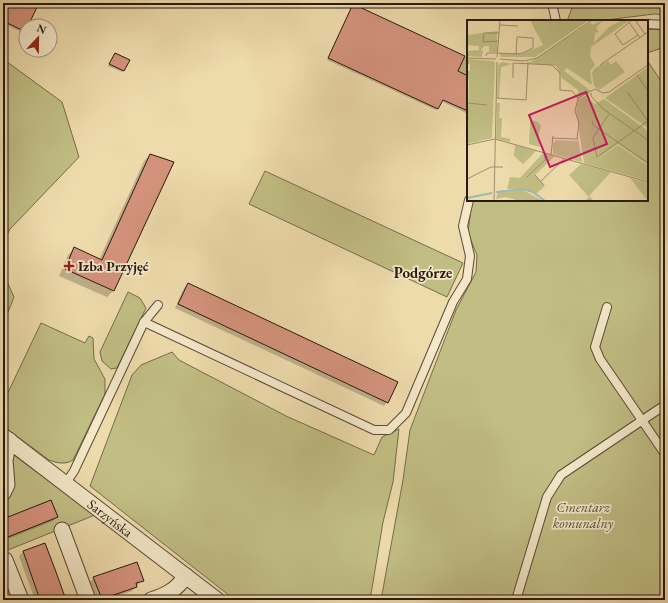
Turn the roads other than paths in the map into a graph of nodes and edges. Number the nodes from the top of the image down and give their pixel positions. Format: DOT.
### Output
graph roads {
  1 [pos="552,3"];
  2 [pos="556,20"];
  3 [pos="648,24"];
  4 [pos="665,25"];
  5 [pos="469,201"];
  6 [pos="158,305"];
  7 [pos="607,307"];
  8 [pos="144,322"];
  9 [pos="665,405"];
  10 [pos="643,421"];
  11 [pos="6,438"];
  12 [pos="665,454"];
  13 [pos="66,483"];
  14 [pos="3,493"];
  15 [pos="62,530"];
  16 [pos="5,560"];
  17 [pos="186,576"];
  18 [pos="21,600"];
  19 [pos="88,600"];
  20 [pos="151,600"];
  21 [pos="217,600"];
  22 [pos="516,600"];
  1 -- 2 [label="lane"];
  3 -- 4 [label="lane"];
  5 -- 8 [label="lane"];
  6 -- 8 [label="lane"];
  7 -- 10 [label="lane"];
  8 -- 13 [label="lane"];
  9 -- 10 [label="lane"];
  10 -- 12 [label="lane"];
  10 -- 22 [label="lane"];
  11 -- 13 [label="street, Sarzyńska"];
  11 -- 14 [label="street"];
  13 -- 17 [label="street, Sarzyńska"];
  15 -- 19 [label="street"];
  16 -- 18 [label="street"];
  17 -- 20 [label="street"];
  17 -- 21 [label="street, Sarzyńska"];
}
